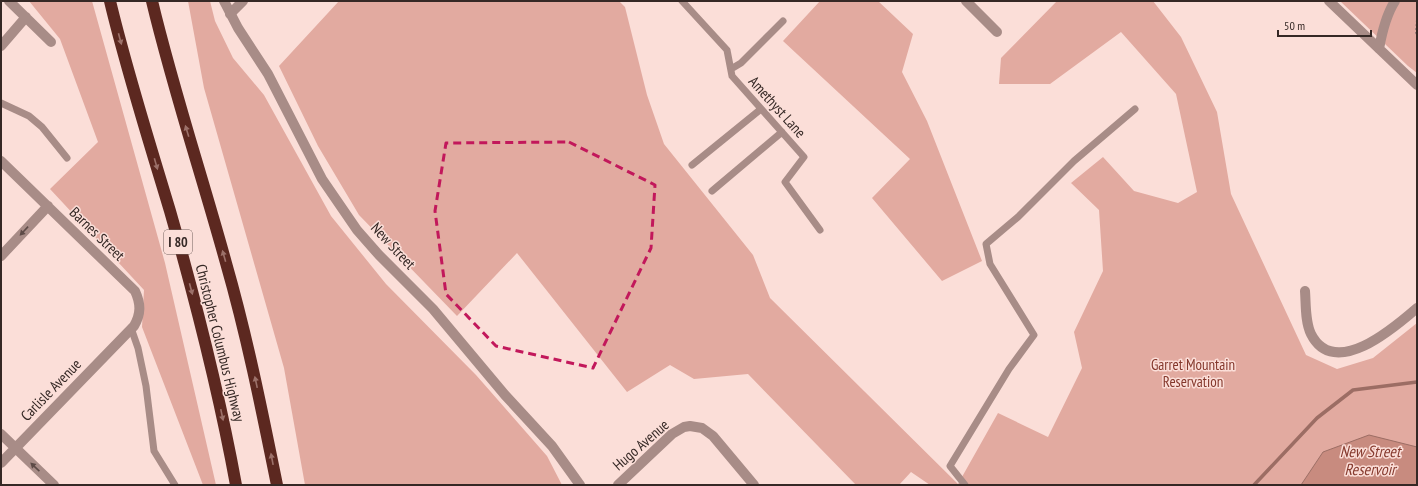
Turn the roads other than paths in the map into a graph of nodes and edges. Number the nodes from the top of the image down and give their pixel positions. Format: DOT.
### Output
graph roads {
  1 [pos="10,1"];
  2 [pos="110,1"];
  3 [pos="152,1"];
  4 [pos="224,1"];
  5 [pos="242,1"];
  6 [pos="682,1"];
  7 [pos="966,1"];
  8 [pos="1330,1"];
  9 [pos="1395,1"];
  10 [pos="230,14"];
  11 [pos="26,17"];
  12 [pos="783,21"];
  13 [pos="997,32"];
  14 [pos="51,42"];
  15 [pos="1,46"];
  16 [pos="1378,48"];
  17 [pos="731,69"];
  18 [pos="1417,85"];
  19 [pos="1,102"];
  20 [pos="761,109"];
  21 [pos="1135,109"];
  22 [pos="782,132"];
  23 [pos="67,158"];
  24 [pos="1,161"];
  25 [pos="692,164"];
  26 [pos="712,191"];
  27 [pos="48,206"];
  28 [pos="820,230"];
  29 [pos="1,256"];
  30 [pos="1305,291"];
  31 [pos="1417,308"];
  32 [pos="131,328"];
  33 [pos="122,337"];
  34 [pos="1,434"];
  35 [pos="15,448"];
  36 [pos="1,463"];
  37 [pos="54,485"];
  38 [pos="175,485"];
  39 [pos="236,485"];
  40 [pos="277,485"];
  41 [pos="580,485"];
  42 [pos="618,485"];
  43 [pos="754,485"];
  44 [pos="965,485"];
  1 -- 11 [label="street"];
  2 -- 39 [label="highway, Christopher Columbus Highway / I 80, one-way"];
  40 -- 3 [label="highway, Christopher Columbus Highway, one-way"];
  4 -- 10 [label="street, New Street"];
  5 -- 10 [label="street"];
  6 -- 17 [label="lane, Amethyst Lane"];
  7 -- 13 [label="street"];
  8 -- 16 [label="street"];
  9 -- 16 [label="street"];
  10 -- 41 [label="street, New Street"];
  11 -- 14 [label="street"];
  11 -- 15 [label="street"];
  12 -- 17 [label="lane"];
  16 -- 18 [label="street"];
  17 -- 20 [label="lane, Amethyst Lane"];
  19 -- 23 [label="lane"];
  20 -- 22 [label="lane, Amethyst Lane"];
  20 -- 25 [label="lane"];
  21 -- 44 [label="lane"];
  22 -- 26 [label="lane"];
  22 -- 28 [label="lane, Amethyst Lane"];
  24 -- 27 [label="street, Barnes Street"];
  27 -- 29 [label="street, one-way"];
  27 -- 32 [label="street, Barnes Street"];
  30 -- 31 [label="street"];
  32 -- 33 [label="street, Barnes Street"];
  32 -- 38 [label="lane"];
  33 -- 35 [label="street, Carlisle Avenue"];
  34 -- 35 [label="street"];
  35 -- 36 [label="street, Carlisle Avenue"];
  37 -- 35 [label="street, one-way"];
  42 -- 43 [label="street, Hugo Avenue"];
}
